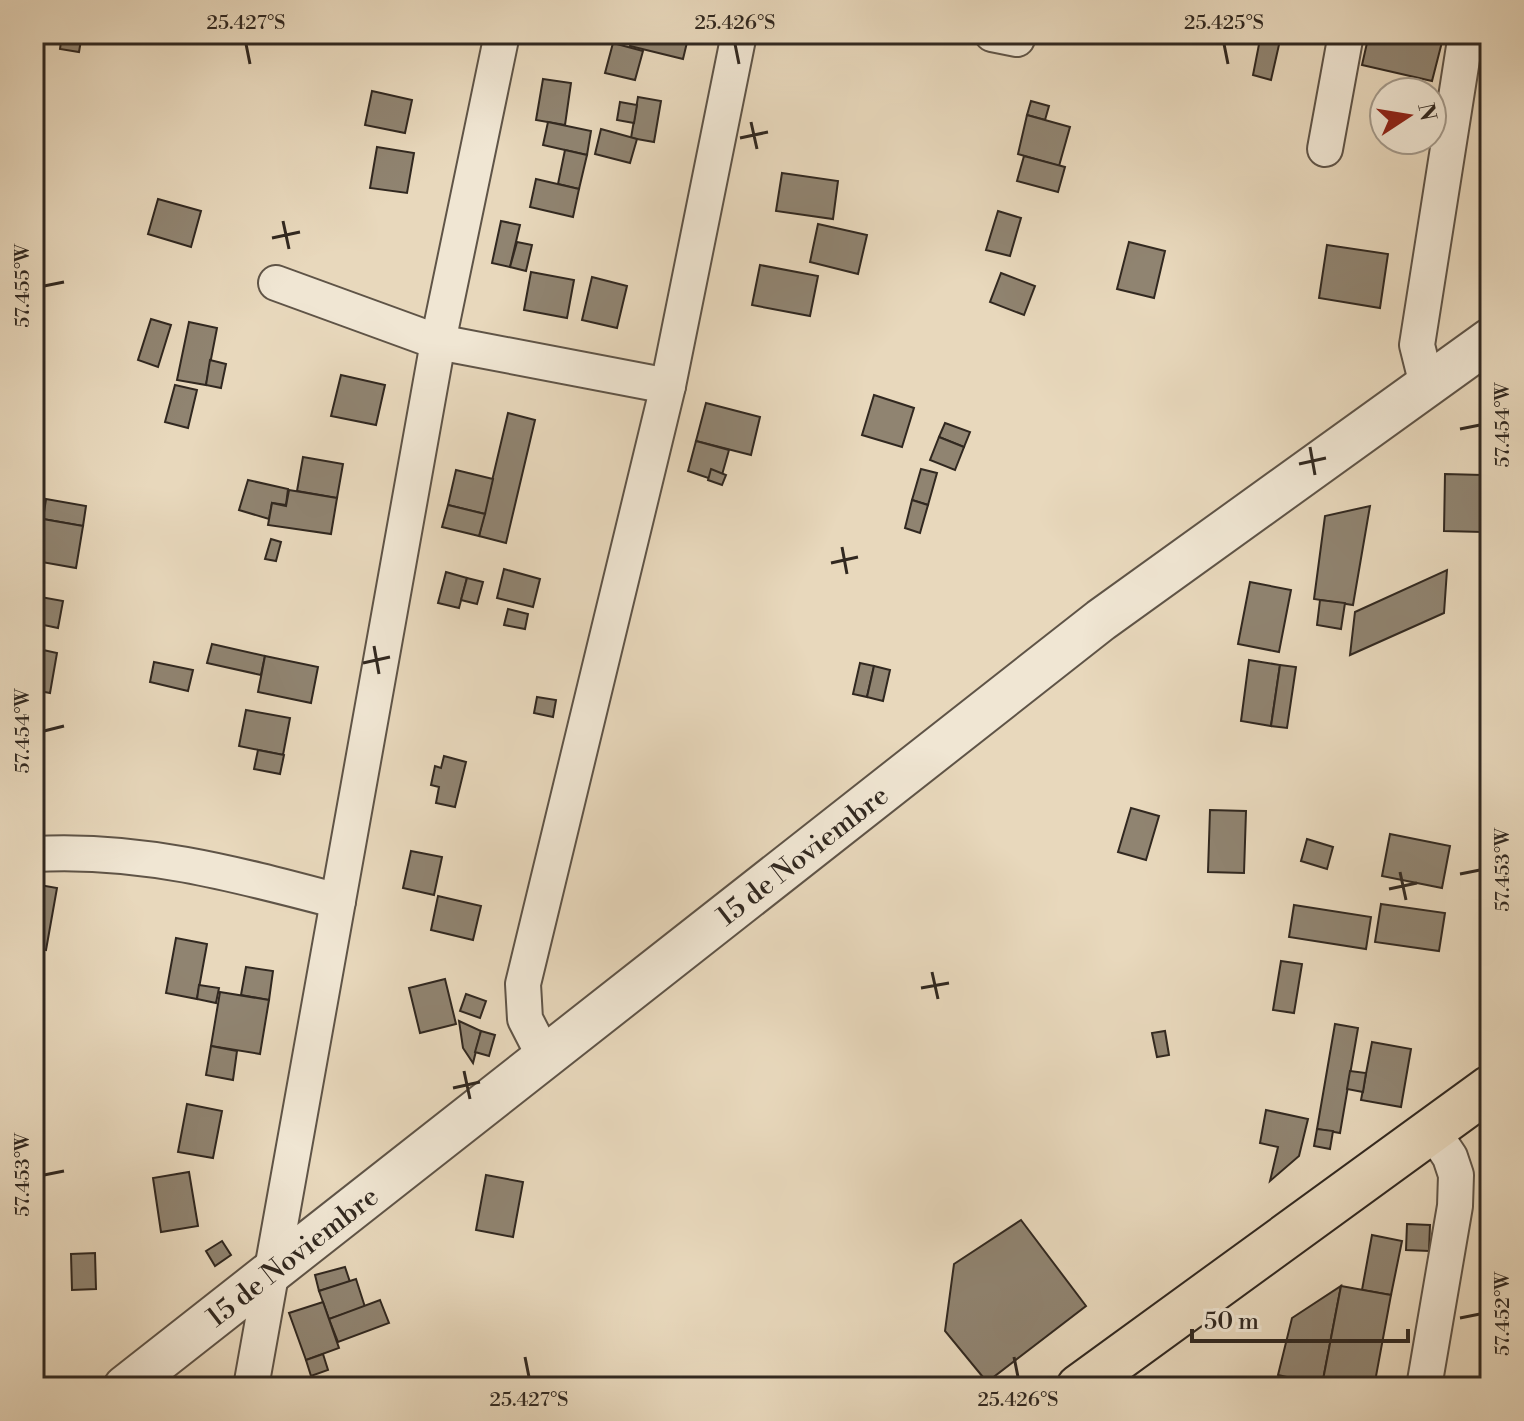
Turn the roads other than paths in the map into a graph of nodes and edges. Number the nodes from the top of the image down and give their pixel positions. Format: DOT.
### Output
graph roads {
  1 [pos="502,34"];
  2 [pos="739,34"];
  3 [pos="1346,34"];
  4 [pos="1466,34"];
  5 [pos="1325,149"];
  6 [pos="276,283"];
  7 [pos="1490,340"];
  8 [pos="438,342"];
  9 [pos="1427,385"];
  10 [pos="668,386"];
  11 [pos="34,854"];
  12 [pos="338,901"];
  13 [pos="545,1058"];
  14 [pos="1490,1088"];
  15 [pos="1432,1130"];
  16 [pos="271,1273"];
  17 [pos="1428,1386"];
  18 [pos="125,1387"];
  19 [pos="251,1387"];
  20 [pos="1079,1387"];
  1 -- 8 [label="street"];
  2 -- 10 [label="street"];
  3 -- 5 [label="street"];
  4 -- 9 [label="street"];
  6 -- 8 [label="street"];
  7 -- 9 [label="street, 15 de Noviembre"];
  8 -- 10 [label="street"];
  8 -- 12 [label="street"];
  9 -- 13 [label="street, 15 de Noviembre"];
  10 -- 13 [label="street"];
  11 -- 12 [label="street"];
  12 -- 16 [label="street"];
  13 -- 16 [label="street, 15 de Noviembre"];
  14 -- 15 [label="main road"];
  15 -- 17 [label="street"];
  15 -- 20 [label="main road"];
  16 -- 18 [label="street, 15 de Noviembre"];
  16 -- 19 [label="street"];
}
